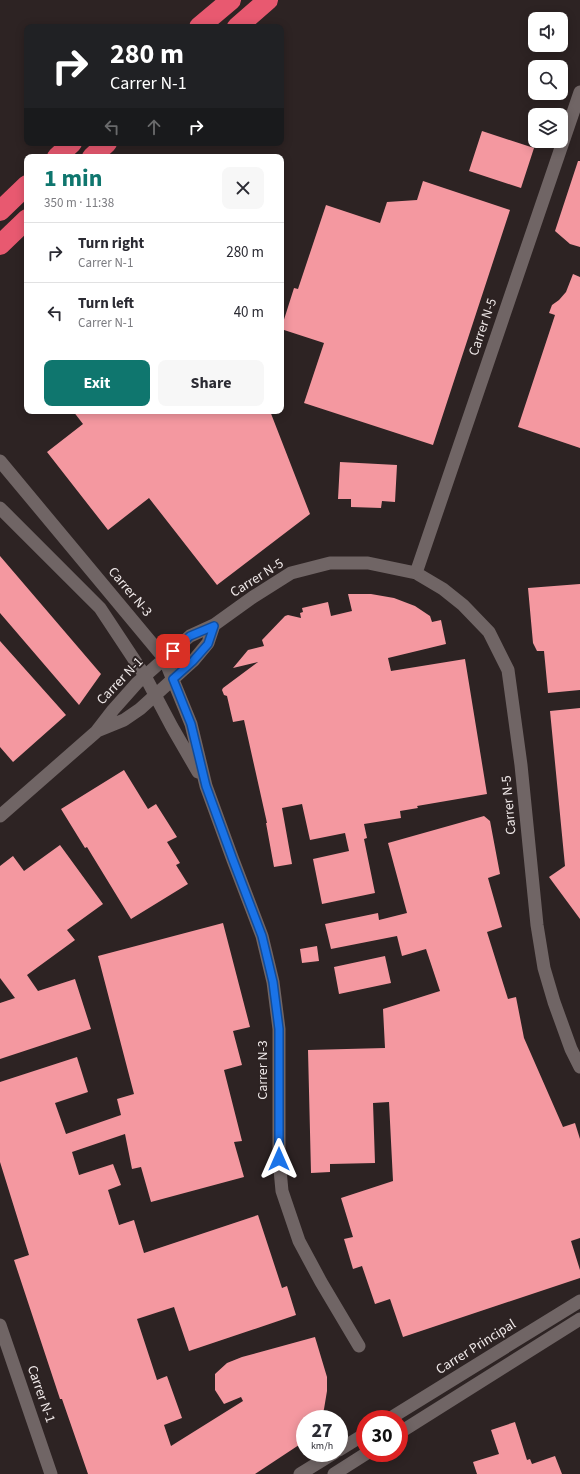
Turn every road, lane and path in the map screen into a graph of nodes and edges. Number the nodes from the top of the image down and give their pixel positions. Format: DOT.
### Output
graph roads {
  1 [pos="231,0"];
  2 [pos="268,0"];
  3 [pos="203,24"];
  4 [pos="240,24"];
  5 [pos="580,92"];
  6 [pos="69,146"];
  7 [pos="104,146"];
  8 [pos="60,154"];
  9 [pos="95,154"];
  10 [pos="24,188"];
  11 [pos="0,211"];
  12 [pos="24,222"];
  13 [pos="0,245"];
  14 [pos="0,461"];
  15 [pos="0,508"];
  16 [pos="416,573"];
  17 [pos="214,626"];
  18 [pos="164,658"];
  19 [pos="146,676"];
  20 [pos="173,679"];
  21 [pos="156,695"];
  22 [pos="96,732"];
  23 [pos="206,786"];
  24 [pos="0,816"];
  25 [pos="580,1067"];
  26 [pos="580,1301"];
  27 [pos="580,1319"];
  28 [pos="0,1325"];
  29 [pos="359,1346"];
  30 [pos="404,1410"];
  31 [pos="408,1427"];
  32 [pos="356,1460"];
  33 [pos="319,1462"];
  34 [pos="51,1474"];
  35 [pos="300,1474"];
  36 [pos="334,1474"];
  1 -- 3 [label="highway"];
  2 -- 4 [label="highway"];
  5 -- 16 [label="street, Carrer N-5"];
  6 -- 8 [label="highway"];
  7 -- 9 [label="highway"];
  10 -- 11 [label="highway"];
  12 -- 13 [label="highway"];
  14 -- 18 [label="street, Carrer N-3"];
  15 -- 19 [label="street, Carrer N-3"];
  16 -- 17 [label="street, Carrer N-5"];
  16 -- 25 [label="street, Carrer N-5"];
  17 -- 18 [label="street, Carrer N-1"];
  17 -- 20 [label="street, Carrer N-1"];
  18 -- 19 [label="street, Carrer N-1"];
  18 -- 20 [label="street, Carrer N-3"];
  19 -- 21 [label="street, Carrer N-3"];
  19 -- 22 [label="street, Carrer N-1"];
  20 -- 21 [label="street, Carrer N-1"];
  20 -- 23 [label="street, Carrer N-3"];
  21 -- 22 [label="street, Carrer N-1"];
  21 -- 23 [label="street, Carrer N-3"];
  22 -- 24 [label="street, Carrer N-1"];
  23 -- 29 [label="street, Carrer N-3"];
  26 -- 30 [label="street, Carrer Principal"];
  27 -- 31 [label="street"];
  28 -- 34 [label="street, Carrer N-1"];
  32 -- 36 [label="street"];
  33 -- 35 [label="street"];
}
